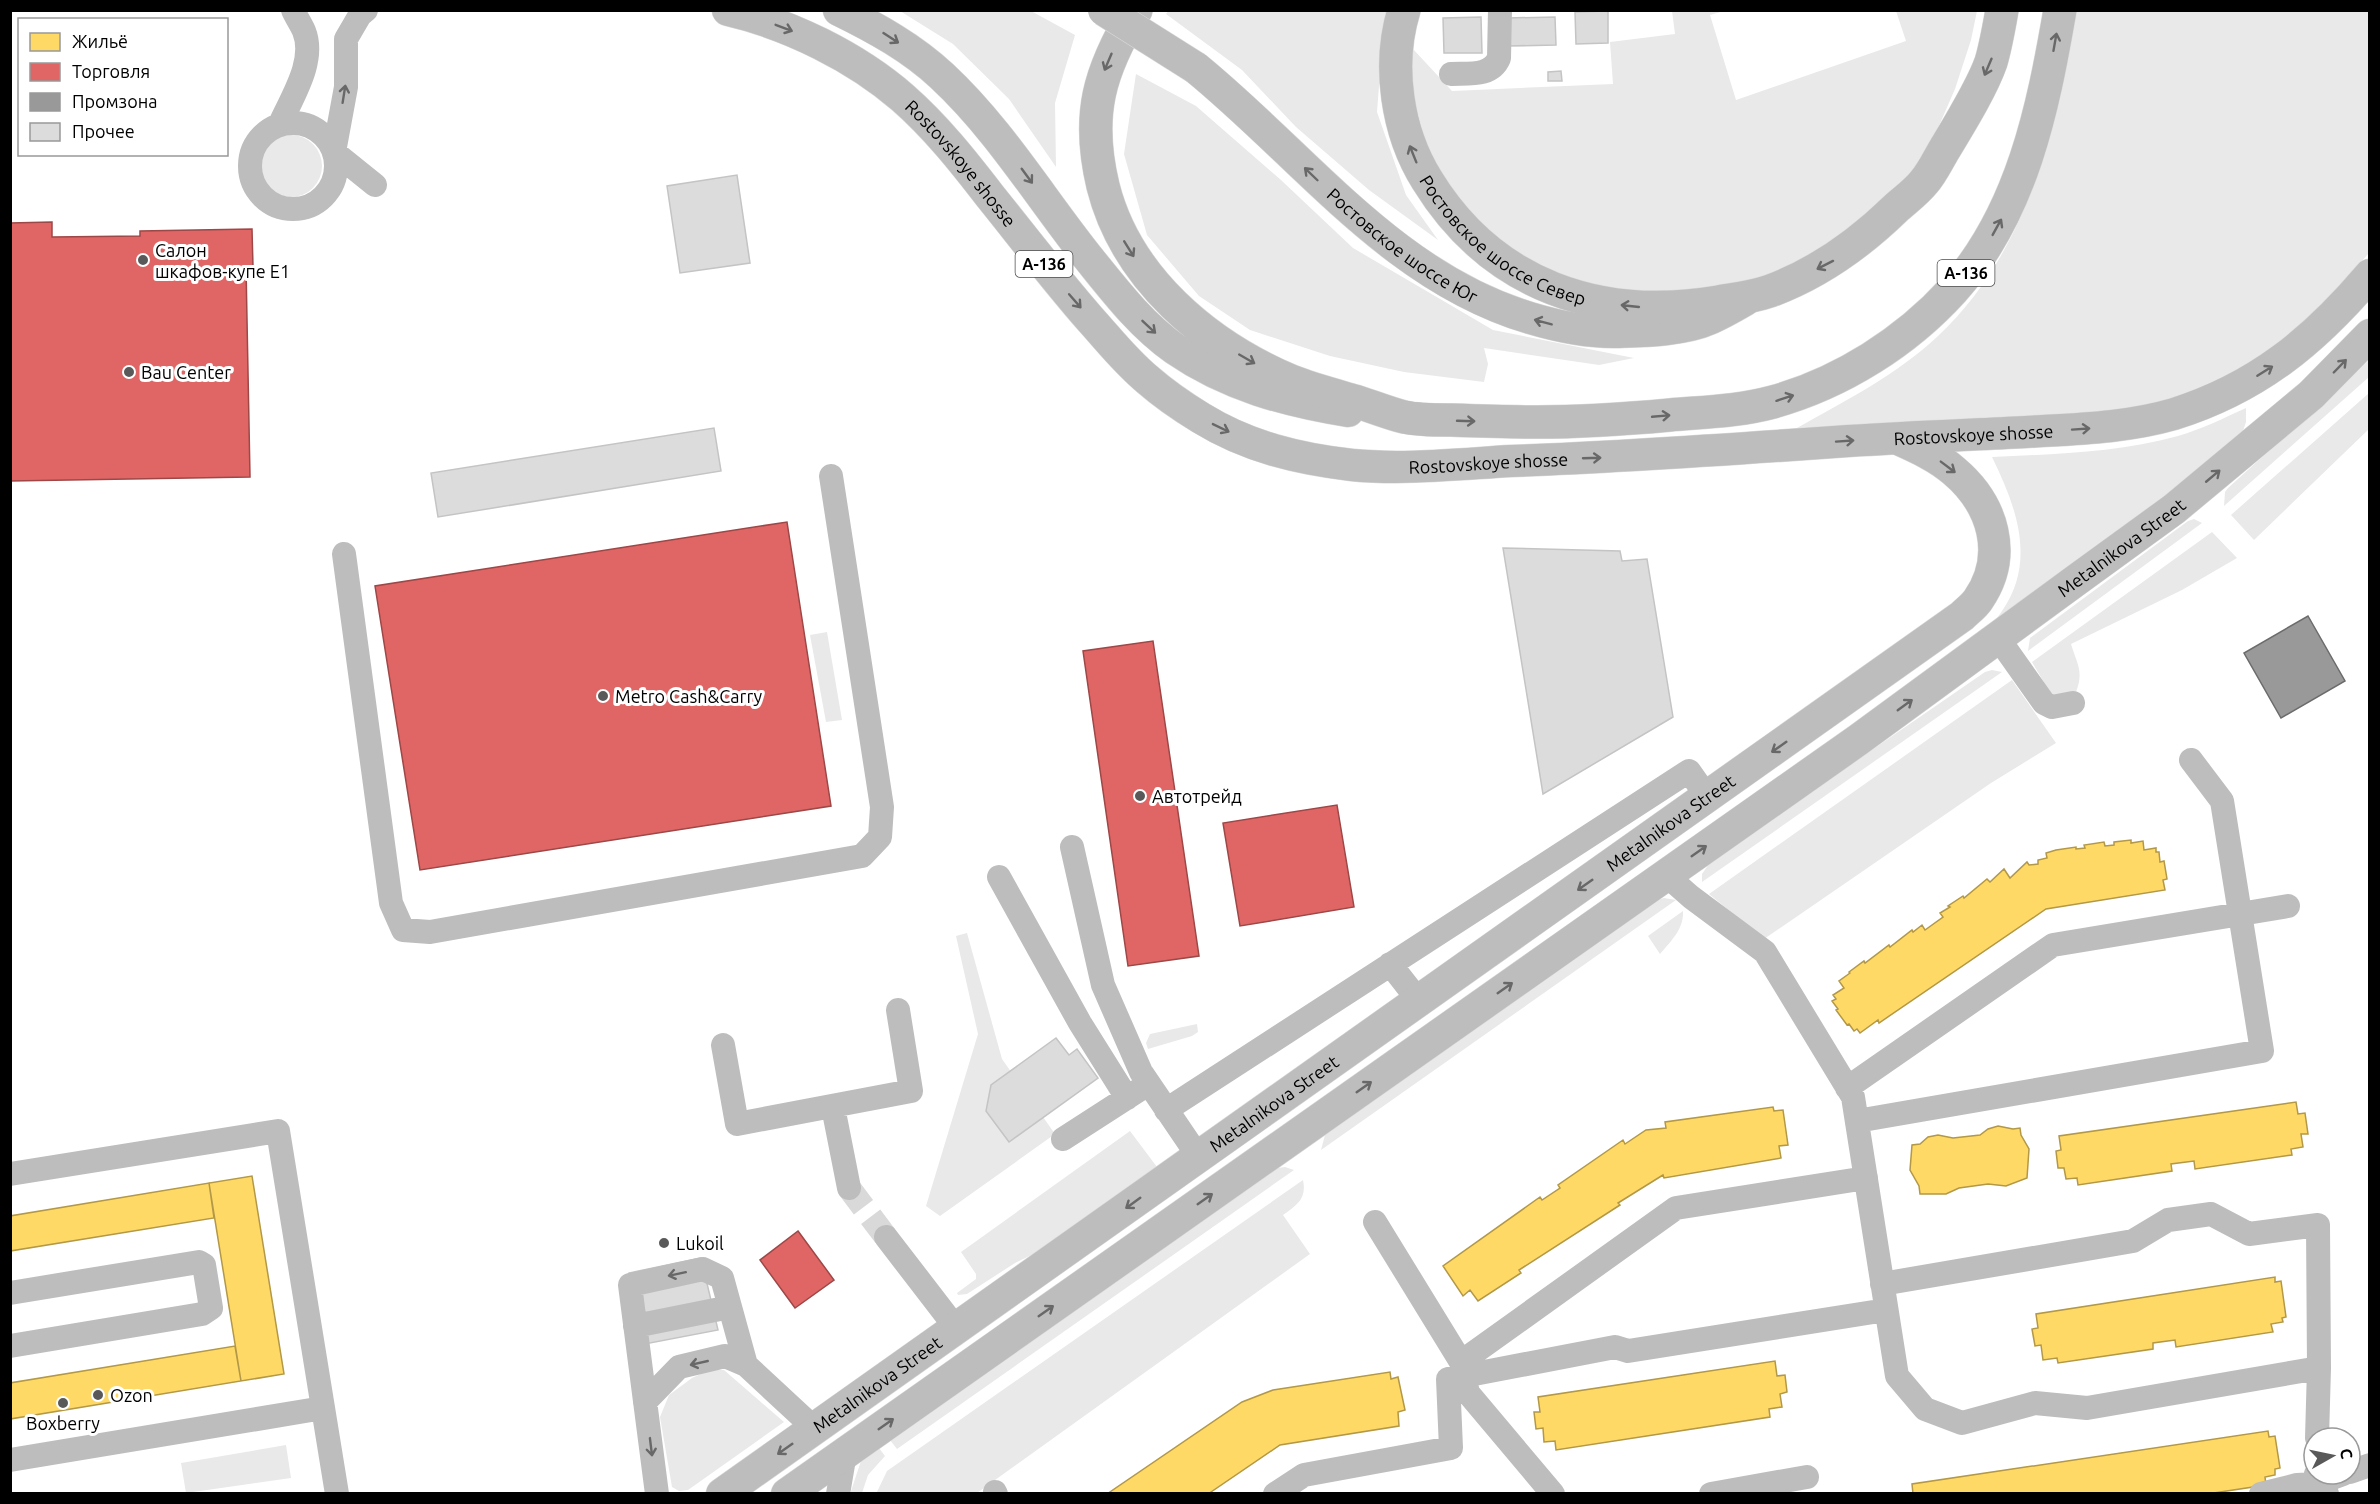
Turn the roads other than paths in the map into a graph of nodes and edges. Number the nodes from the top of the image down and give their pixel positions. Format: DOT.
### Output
graph roads {
  1 [pos="292,10"];
  2 [pos="366,10"];
  3 [pos="728,10"];
  4 [pos="839,10"];
  5 [pos="1104,10"];
  6 [pos="1136,10"];
  7 [pos="1404,10"];
  8 [pos="1500,10"];
  9 [pos="2002,10"];
  10 [pos="2060,10"];
  11 [pos="1451,74"];
  12 [pos="280,124"];
  13 [pos="334,152"];
  14 [pos="375,185"];
  15 [pos="2370,275"];
  16 [pos="1755,295"];
  17 [pos="2370,335"];
  18 [pos="1408,418"];
  19 [pos="1897,438"];
  20 [pos="831,476"];
  21 [pos="344,554"];
  22 [pos="1998,638"];
  23 [pos="2073,702"];
  24 [pos="1827,714"];
  25 [pos="1858,740"];
  26 [pos="2191,760"];
  27 [pos="1708,798"];
  28 [pos="1072,847"];
  29 [pos="1666,875"];
  30 [pos="999,877"];
  31 [pos="2288,906"];
  32 [pos="2240,914"];
  33 [pos="1390,964"];
  34 [pos="1419,1001"];
  35 [pos="898,1010"];
  36 [pos="723,1045"];
  37 [pos="1148,1083"];
  38 [pos="1847,1088"];
  39 [pos="1127,1098"];
  40 [pos="833,1107"];
  41 [pos="1166,1110"];
  42 [pos="1857,1121"];
  43 [pos="1064,1139"];
  44 [pos="1198,1156"];
  45 [pos="10,1174"];
  46 [pos="1866,1178"];
  47 [pos="849,1188"];
  48 [pos="1375,1222"];
  49 [pos="886,1237"];
  50 [pos="1882,1284"];
  51 [pos="10,1293"];
  52 [pos="730,1307"];
  53 [pos="1886,1310"];
  54 [pos="635,1326"];
  55 [pos="956,1328"];
  56 [pos="10,1346"];
  57 [pos="747,1365"];
  58 [pos="2319,1368"];
  59 [pos="1462,1369"];
  60 [pos="645,1402"];
  61 [pos="323,1408"];
  62 [pos="2317,1426"];
  63 [pos="814,1428"];
  64 [pos="845,1453"];
  65 [pos="10,1460"];
  66 [pos="1807,1477"];
  67 [pos="2302,1485"];
  68 [pos="338,1494"];
  69 [pos="657,1494"];
  70 [pos="722,1494"];
  71 [pos="787,1494"];
  72 [pos="838,1494"];
  73 [pos="1275,1494"];
  74 [pos="1553,1494"];
  75 [pos="1711,1494"];
  76 [pos="2261,1494"];
  1 -- 12 [label="street"];
  13 -- 2 [label="street, one-way"];
  3 -- 19 [label="main road, Rostovskoye shosse / А-136, one-way"];
  4 -- 18 [label="main road, А-136, one-way"];
  16 -- 5 [label="main road, Ростовское шоссе Юг, one-way, bridge"];
  6 -- 18 [label="highway, А-136, one-way"];
  16 -- 7 [label="highway, Ростовское шоссе Север, one-way"];
  8 -- 11 [label="street"];
  9 -- 16 [label="highway, Ростовское шоссе Север, one-way"];
  18 -- 10 [label="highway, А-136, one-way"];
  12 -- 13 [label="street"];
  12 -- 13 [label="street"];
  13 -- 14 [label="street"];
  19 -- 15 [label="main road, Rostovskoye shosse / А-136, one-way"];
  22 -- 17 [label="main road, Metalnikova Street, one-way"];
  19 -- 24 [label="main road, Metalnikova Street, one-way"];
  20 -- 21 [label="street"];
  22 -- 23 [label="street"];
  25 -- 22 [label="main road, Metalnikova Street, one-way"];
  24 -- 25 [label="main road"];
  24 -- 27 [label="main road, Metalnikova Street, one-way"];
  29 -- 25 [label="main road, Metalnikova Street, one-way"];
  26 -- 32 [label="street"];
  27 -- 33 [label="street"];
  27 -- 34 [label="main road, Metalnikova Street, one-way"];
  28 -- 37 [label="street"];
  29 -- 38 [label="street"];
  64 -- 29 [label="main road, Metalnikova Street, one-way"];
  30 -- 39 [label="street"];
  31 -- 32 [label="street"];
  32 -- 38 [label="street"];
  32 -- 42 [label="street"];
  33 -- 34 [label="street"];
  33 -- 41 [label="street"];
  34 -- 44 [label="main road, Metalnikova Street"];
  35 -- 40 [label="street"];
  36 -- 40 [label="street"];
  37 -- 39 [label="street"];
  37 -- 41 [label="street"];
  38 -- 42 [label="street"];
  39 -- 43 [label="street"];
  40 -- 47 [label="street"];
  41 -- 44 [label="street"];
  42 -- 46 [label="street"];
  44 -- 55 [label="main road, Metalnikova Street, one-way"];
  45 -- 61 [label="street"];
  46 -- 50 [label="street"];
  46 -- 59 [label="street"];
  48 -- 59 [label="street"];
  49 -- 55 [label="street"];
  50 -- 53 [label="street"];
  50 -- 58 [label="street"];
  51 -- 56 [label="street"];
  52 -- 54 [label="street"];
  52 -- 54 [label="street, one-way"];
  52 -- 57 [label="street"];
  53 -- 58 [label="street"];
  53 -- 59 [label="street"];
  54 -- 60 [label="street"];
  55 -- 63 [label="main road, Metalnikova Street"];
  57 -- 60 [label="street, one-way"];
  57 -- 63 [label="street"];
  58 -- 62 [label="street"];
  59 -- 73 [label="street"];
  59 -- 74 [label="street"];
  60 -- 69 [label="street, one-way"];
  61 -- 65 [label="street"];
  61 -- 68 [label="street"];
  63 -- 70 [label="main road, Metalnikova Street, one-way"];
  64 -- 71 [label="main road, Metalnikova Street"];
  64 -- 72 [label="street"];
  66 -- 75 [label="street"];
  67 -- 76 [label="street"];
}
